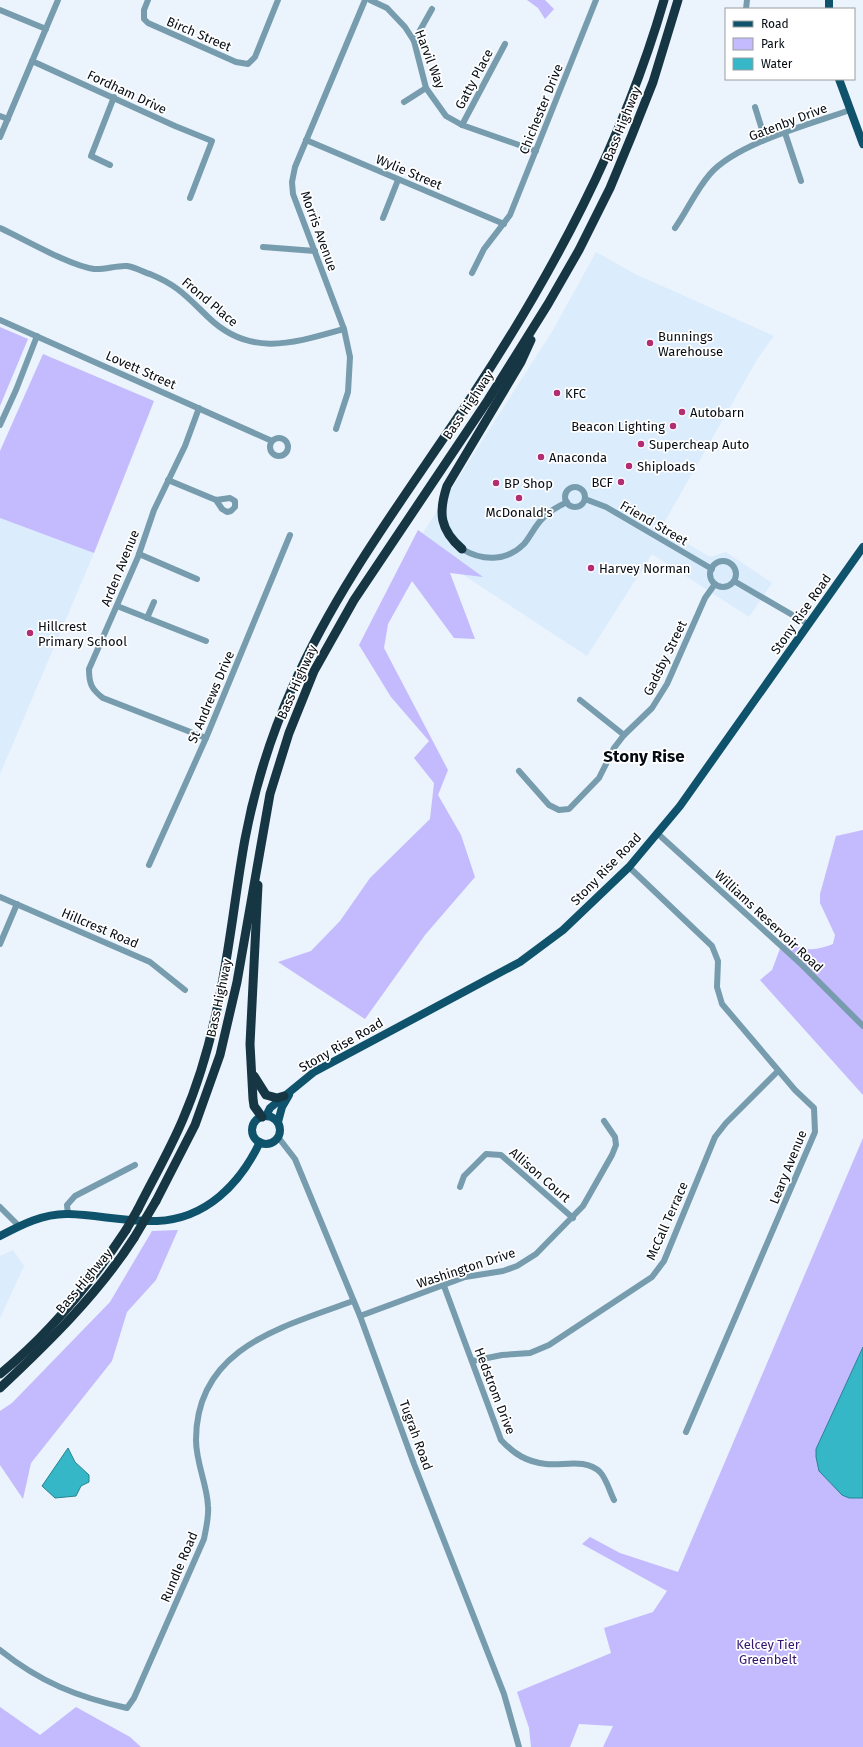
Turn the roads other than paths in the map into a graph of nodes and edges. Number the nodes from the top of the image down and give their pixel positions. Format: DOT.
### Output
graph roads {
  1 [pos="58,0"];
  2 [pos="148,0"];
  3 [pos="278,0"];
  4 [pos="365,0"];
  5 [pos="370,0"];
  6 [pos="596,0"];
  7 [pos="663,0"];
  8 [pos="678,0"];
  9 [pos="684,0"];
  10 [pos="432,9"];
  11 [pos="0,10"];
  12 [pos="46,29"];
  13 [pos="414,40"];
  14 [pos="505,44"];
  15 [pos="32,61"];
  16 [pos="839,80"];
  17 [pos="653,82"];
  18 [pos="426,88"];
  19 [pos="114,97"];
  20 [pos="404,102"];
  21 [pos="755,106"];
  22 [pos="850,110"];
  23 [pos="0,116"];
  24 [pos="8,119"];
  25 [pos="462,125"];
  26 [pos="785,134"];
  27 [pos="0,137"];
  28 [pos="765,139"];
  29 [pos="306,140"];
  30 [pos="863,144"];
  31 [pos="536,151"];
  32 [pos="110,165"];
  33 [pos="398,180"];
  34 [pos="801,181"];
  35 [pos="190,198"];
  36 [pos="383,218"];
  37 [pos="504,224"];
  38 [pos="0,228"];
  39 [pos="675,228"];
  40 [pos="262,247"];
  41 [pos="315,251"];
  42 [pos="472,272"];
  43 [pos="548,304"];
  44 [pos="0,320"];
  45 [pos="344,329"];
  46 [pos="37,336"];
  47 [pos="199,408"];
  48 [pos="0,425"];
  49 [pos="336,429"];
  50 [pos="272,441"];
  51 [pos="168,480"];
  52 [pos="585,499"];
  53 [pos="216,500"];
  54 [pos="567,502"];
  55 [pos="290,535"];
  56 [pos="863,547"];
  57 [pos="462,549"];
  58 [pos="139,554"];
  59 [pos="712,568"];
  60 [pos="198,579"];
  61 [pos="734,581"];
  62 [pos="715,584"];
  63 [pos="154,602"];
  64 [pos="116,606"];
  65 [pos="147,618"];
  66 [pos="808,624"];
  67 [pos="206,641"];
  68 [pos="580,700"];
  69 [pos="624,734"];
  70 [pos="206,738"];
  71 [pos="519,771"];
  72 [pos="264,818"];
  73 [pos="658,833"];
  74 [pos="149,865"];
  75 [pos="629,867"];
  76 [pos="0,897"];
  77 [pos="17,904"];
  78 [pos="0,944"];
  79 [pos="185,990"];
  80 [pos="863,1026"];
  81 [pos="778,1071"];
  82 [pos="252,1073"];
  83 [pos="288,1094"];
  84 [pos="264,1116"];
  85 [pos="604,1121"];
  86 [pos="278,1122"];
  87 [pos="278,1137"];
  88 [pos="260,1142"];
  89 [pos="135,1164"];
  90 [pos="460,1187"];
  91 [pos="0,1208"];
  92 [pos="68,1214"];
  93 [pos="573,1218"];
  94 [pos="19,1226"];
  95 [pos="0,1236"];
  96 [pos="444,1286"];
  97 [pos="353,1301"];
  98 [pos="360,1316"];
  99 [pos="472,1361"];
  100 [pos="1,1373"];
  101 [pos="0,1388"];
  102 [pos="686,1432"];
  103 [pos="614,1500"];
  104 [pos="0,1650"];
  105 [pos="519,1747"];
  1 -- 12 [label="street"];
  2 -- 3 [label="street, Birch Street"];
  4 -- 29 [label="street, Morris Avenue"];
  5 -- 13 [label="street, Harvil Way"];
  6 -- 31 [label="street, Chichester Drive"];
  7 -- 100 [label="highway, Bass Highway, bridge"];
  8 -- 17 [label="highway, Bass Highway"];
  9 -- 17 [label="highway"];
  10 -- 13 [label="street"];
  11 -- 12 [label="street"];
  12 -- 15 [label="street"];
  13 -- 18 [label="street, Harvil Way"];
  14 -- 25 [label="street, Gatty Place"];
  15 -- 19 [label="street, Fordham Drive"];
  15 -- 24 [label="street"];
  16 -- 22 [label="main road"];
  17 -- 43 [label="highway, Bass Highway"];
  18 -- 20 [label="street"];
  18 -- 25 [label="street, Harvil Way"];
  19 -- 32 [label="street"];
  19 -- 35 [label="street, Fordham Drive"];
  21 -- 28 [label="street"];
  22 -- 26 [label="street, Gatenby Drive"];
  22 -- 30 [label="main road"];
  23 -- 24 [label="street"];
  24 -- 27 [label="street"];
  25 -- 31 [label="street, Harvil Way"];
  26 -- 28 [label="street, Gatenby Drive"];
  26 -- 34 [label="street"];
  28 -- 39 [label="street, Gatenby Drive"];
  29 -- 33 [label="street, Wylie Street"];
  29 -- 41 [label="street, Morris Avenue"];
  31 -- 37 [label="street, Chichester Drive"];
  33 -- 36 [label="street"];
  33 -- 37 [label="street, Wylie Street"];
  37 -- 42 [label="street, Chichester Drive"];
  38 -- 45 [label="street, Frond Place"];
  40 -- 41 [label="street"];
  41 -- 45 [label="street, Morris Avenue"];
  43 -- 57 [label="highway"];
  43 -- 72 [label="highway, Bass Highway"];
  44 -- 46 [label="street, Lovett Street"];
  45 -- 49 [label="street, Morris Avenue"];
  46 -- 47 [label="street, Lovett Street"];
  46 -- 48 [label="street"];
  47 -- 50 [label="street, Lovett Street"];
  47 -- 51 [label="street, Arden Avenue"];
  51 -- 53 [label="street"];
  51 -- 58 [label="street, Arden Avenue"];
  52 -- 54 [label="street"];
  52 -- 54 [label="street"];
  52 -- 59 [label="street, Friend Street"];
  54 -- 57 [label="street"];
  55 -- 70 [label="street, St Andrews Drive"];
  56 -- 66 [label="main road, Stony Rise Road"];
  58 -- 60 [label="street"];
  58 -- 64 [label="street, Arden Avenue"];
  59 -- 61 [label="street"];
  59 -- 62 [label="street"];
  61 -- 62 [label="street"];
  61 -- 66 [label="street"];
  62 -- 69 [label="street, Gadsby Street"];
  63 -- 65 [label="street"];
  64 -- 65 [label="street"];
  64 -- 70 [label="street, Arden Avenue"];
  65 -- 67 [label="street"];
  66 -- 73 [label="main road, Stony Rise Road"];
  68 -- 69 [label="street"];
  69 -- 71 [label="street, Gadsby Street"];
  70 -- 74 [label="street, St Andrews Drive"];
  72 -- 82 [label="highway"];
  72 -- 101 [label="highway, Bass Highway, bridge"];
  73 -- 75 [label="main road, Stony Rise Road"];
  73 -- 80 [label="street, Williams Reservoir Road"];
  75 -- 81 [label="street, Leary Avenue"];
  75 -- 83 [label="main road, Stony Rise Road"];
  76 -- 77 [label="street, Hillcrest Road"];
  77 -- 78 [label="street"];
  77 -- 79 [label="street, Hillcrest Road"];
  81 -- 99 [label="street, McCall Terrace"];
  81 -- 102 [label="street, Leary Avenue"];
  82 -- 83 [label="highway"];
  82 -- 84 [label="highway"];
  83 -- 84 [label="main road, Stony Rise Road"];
  83 -- 86 [label="main road, Stony Rise Road"];
  84 -- 86 [label="main road"];
  84 -- 88 [label="main road"];
  85 -- 93 [label="street, Washington Drive"];
  86 -- 87 [label="main road"];
  87 -- 88 [label="main road"];
  87 -- 97 [label="street, Tugrah Road"];
  88 -- 92 [label="main road"];
  89 -- 92 [label="street"];
  90 -- 93 [label="street, Allison Court"];
  91 -- 94 [label="street"];
  92 -- 94 [label="main road"];
  93 -- 96 [label="street, Washington Drive"];
  94 -- 95 [label="main road"];
  96 -- 98 [label="street, Washington Drive"];
  96 -- 99 [label="street, Hedstrom Drive"];
  97 -- 98 [label="street, Tugrah Road"];
  97 -- 104 [label="street, Rundle Road"];
  98 -- 105 [label="street, Tugrah Road"];
  99 -- 103 [label="street, Hedstrom Drive"];
}
